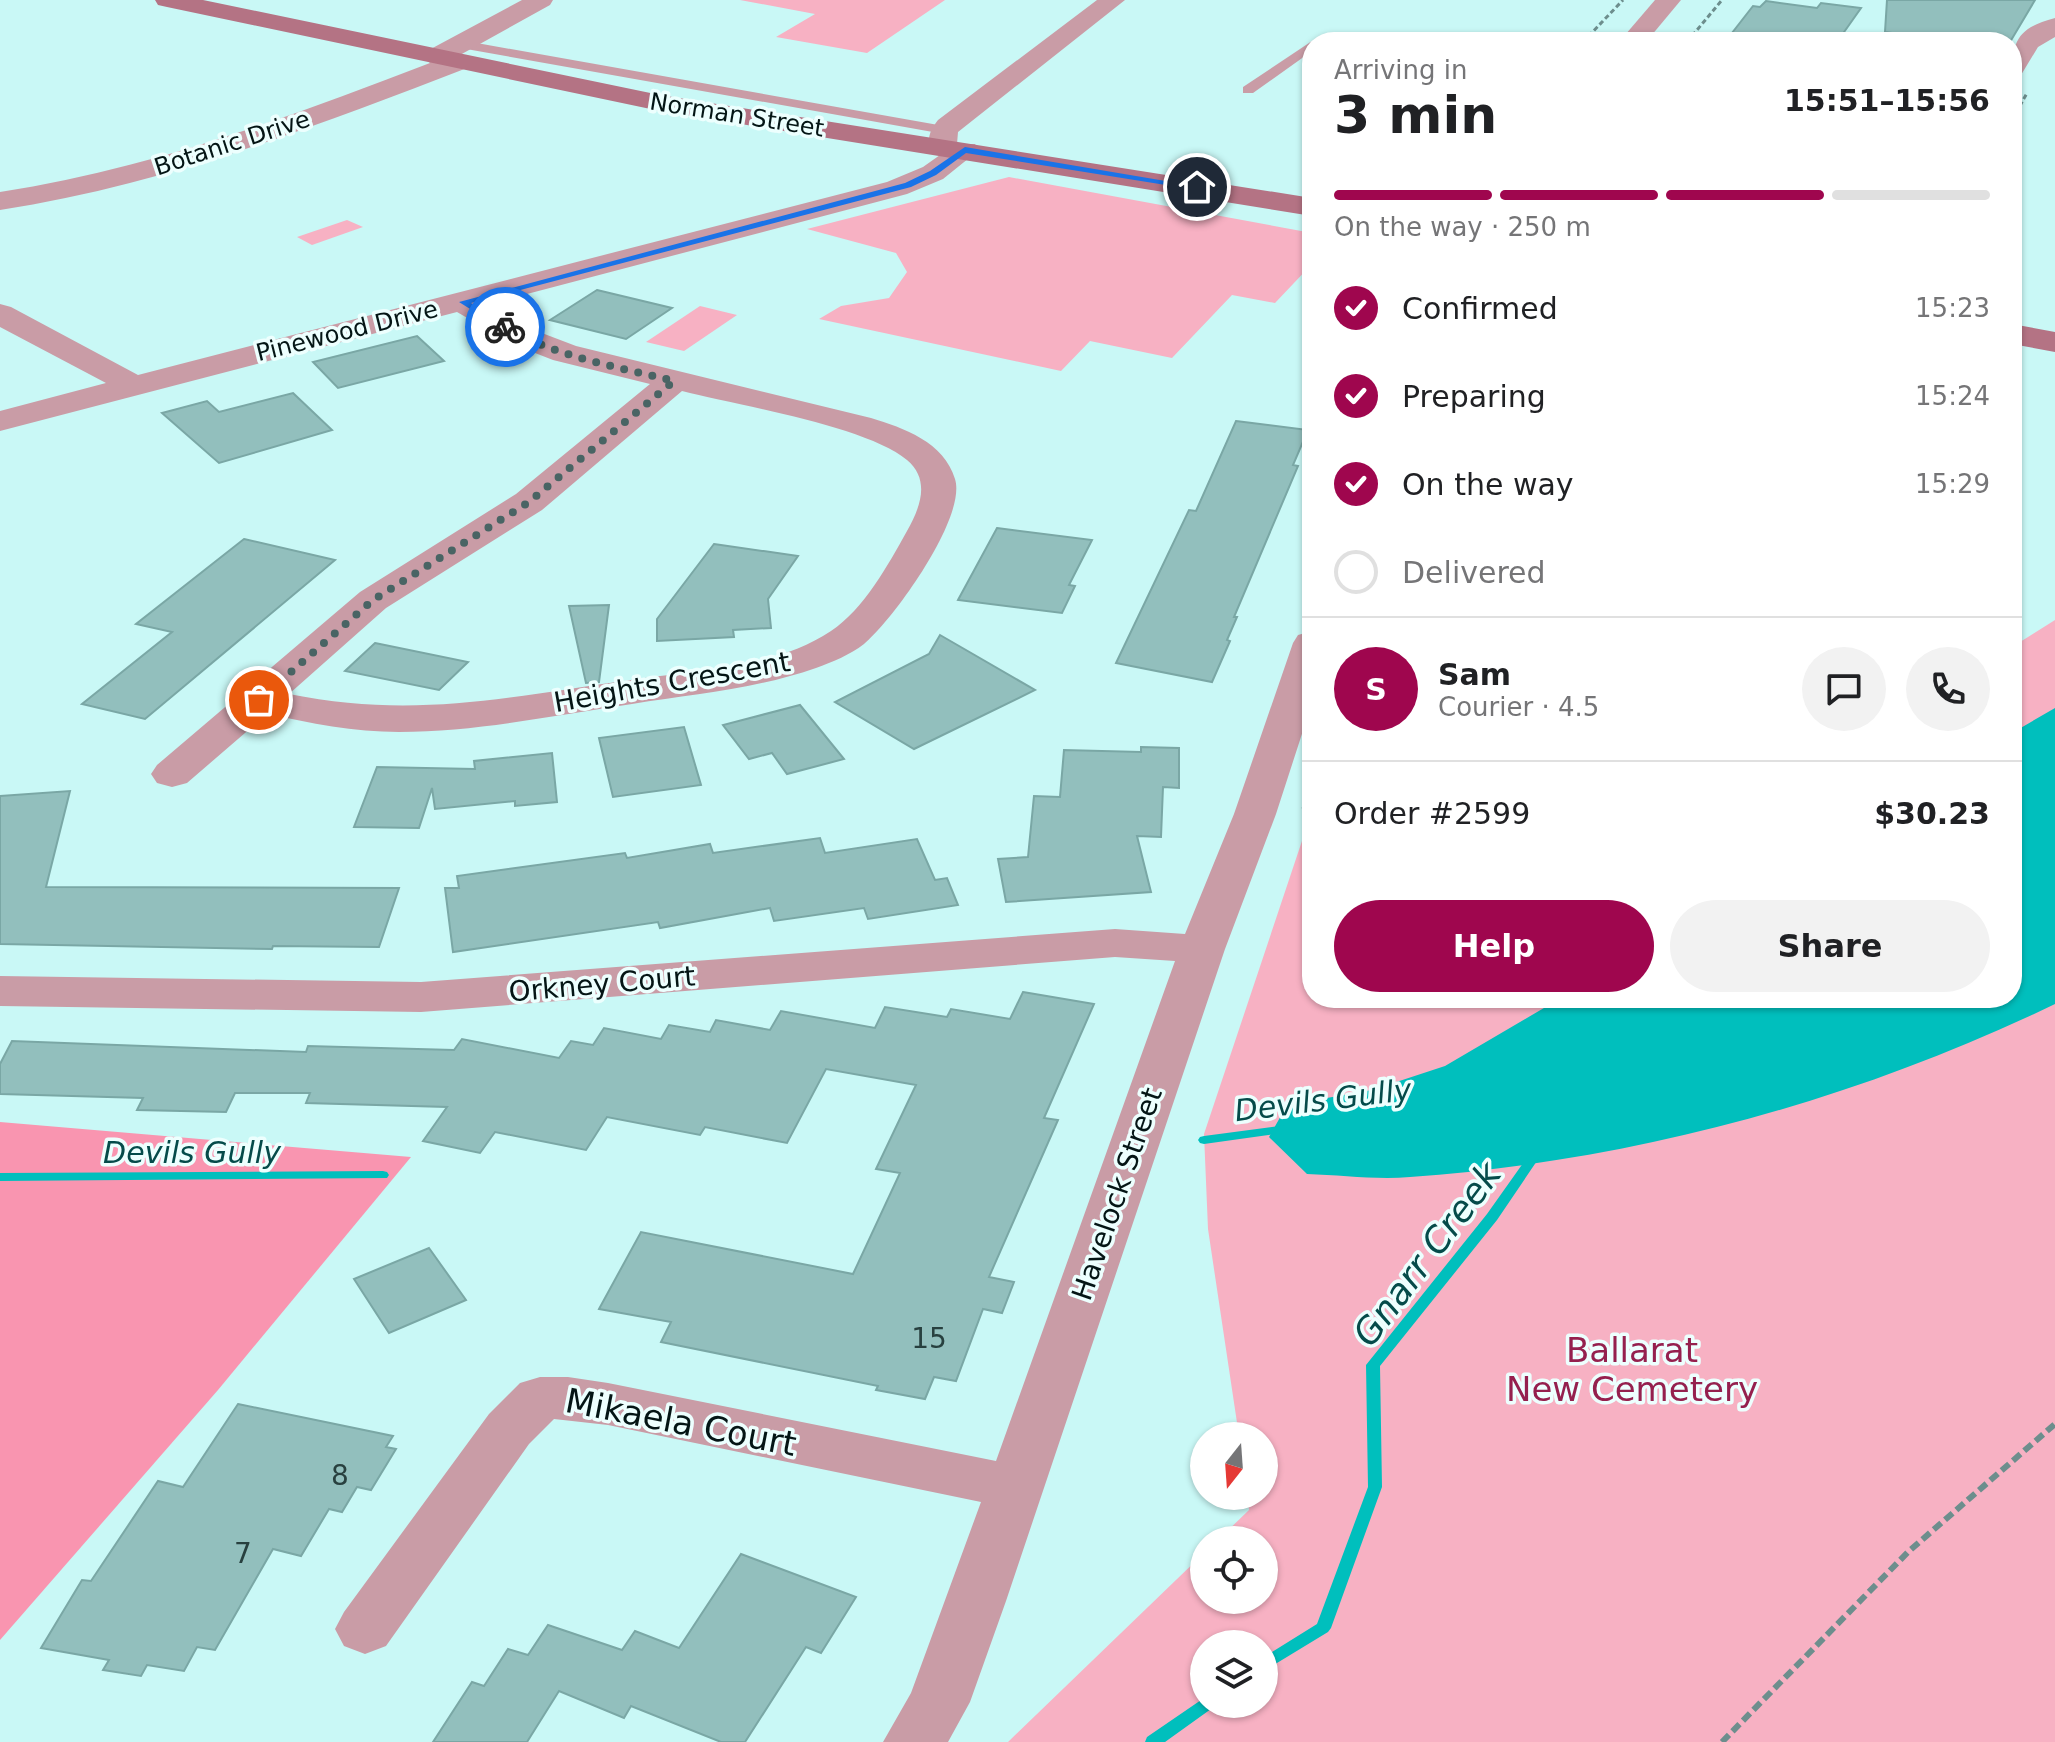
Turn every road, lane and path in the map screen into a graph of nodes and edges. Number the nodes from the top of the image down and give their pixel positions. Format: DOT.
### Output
graph roads {
  1 [pos="167,0"];
  2 [pos="541,0"];
  3 [pos="1113,0"];
  4 [pos="1623,0"];
  5 [pos="1669,0"];
  6 [pos="1722,0"];
  7 [pos="2055,26"];
  8 [pos="1593,32"];
  9 [pos="1641,32"];
  10 [pos="1695,32"];
  11 [pos="1302,52"];
  12 [pos="2022,52"];
  13 [pos="451,54"];
  14 [pos="1248,90"];
  15 [pos="951,142"];
  16 [pos="0,201"];
  17 [pos="1302,205"];
  18 [pos="463,302"];
  19 [pos="0,314"];
  20 [pos="2022,336"];
  21 [pos="2055,342"];
  22 [pos="674,381"];
  23 [pos="133,386"];
  24 [pos="0,421"];
  25 [pos="1302,685"];
  26 [pos="259,700"];
  27 [pos="172,774"];
  28 [pos="1202,949"];
  29 [pos="0,991"];
  30 [pos="2055,1424"];
  31 [pos="1014,1487"];
  32 [pos="365,1629"];
  33 [pos="915,1742"];
  34 [pos="1722,1742"];
  1 -- 13 [label="street, Norman Street"];
  2 -- 13 [label="street, Botanic Drive"];
  3 -- 15 [label="street, Pinewood Drive"];
  4 -- 8 [label="path"];
  5 -- 9 [label="street"];
  6 -- 10 [label="path"];
  7 -- 12 [label="street"];
  11 -- 14 [label="lane"];
  13 -- 15 [label="street, Norman Street"];
  13 -- 16 [label="street, Botanic Drive"];
  15 -- 17 [label="street, Norman Street"];
  15 -- 18 [label="street, Pinewood Drive"];
  18 -- 22 [label="street, Heights Crescent"];
  18 -- 23 [label="street, Pinewood Drive"];
  19 -- 23 [label="street"];
  20 -- 21 [label="street"];
  22 -- 26 [label="street"];
  22 -- 26 [label="street, Heights Crescent"];
  23 -- 24 [label="street, Pinewood Drive"];
  25 -- 28 [label="street, Havelock Street"];
  26 -- 27 [label="street"];
  28 -- 29 [label="street, Orkney Court"];
  28 -- 31 [label="street, Havelock Street"];
  30 -- 34 [label="path"];
  31 -- 32 [label="street, Mikaela Court"];
  31 -- 33 [label="street, Havelock Street"];
}
